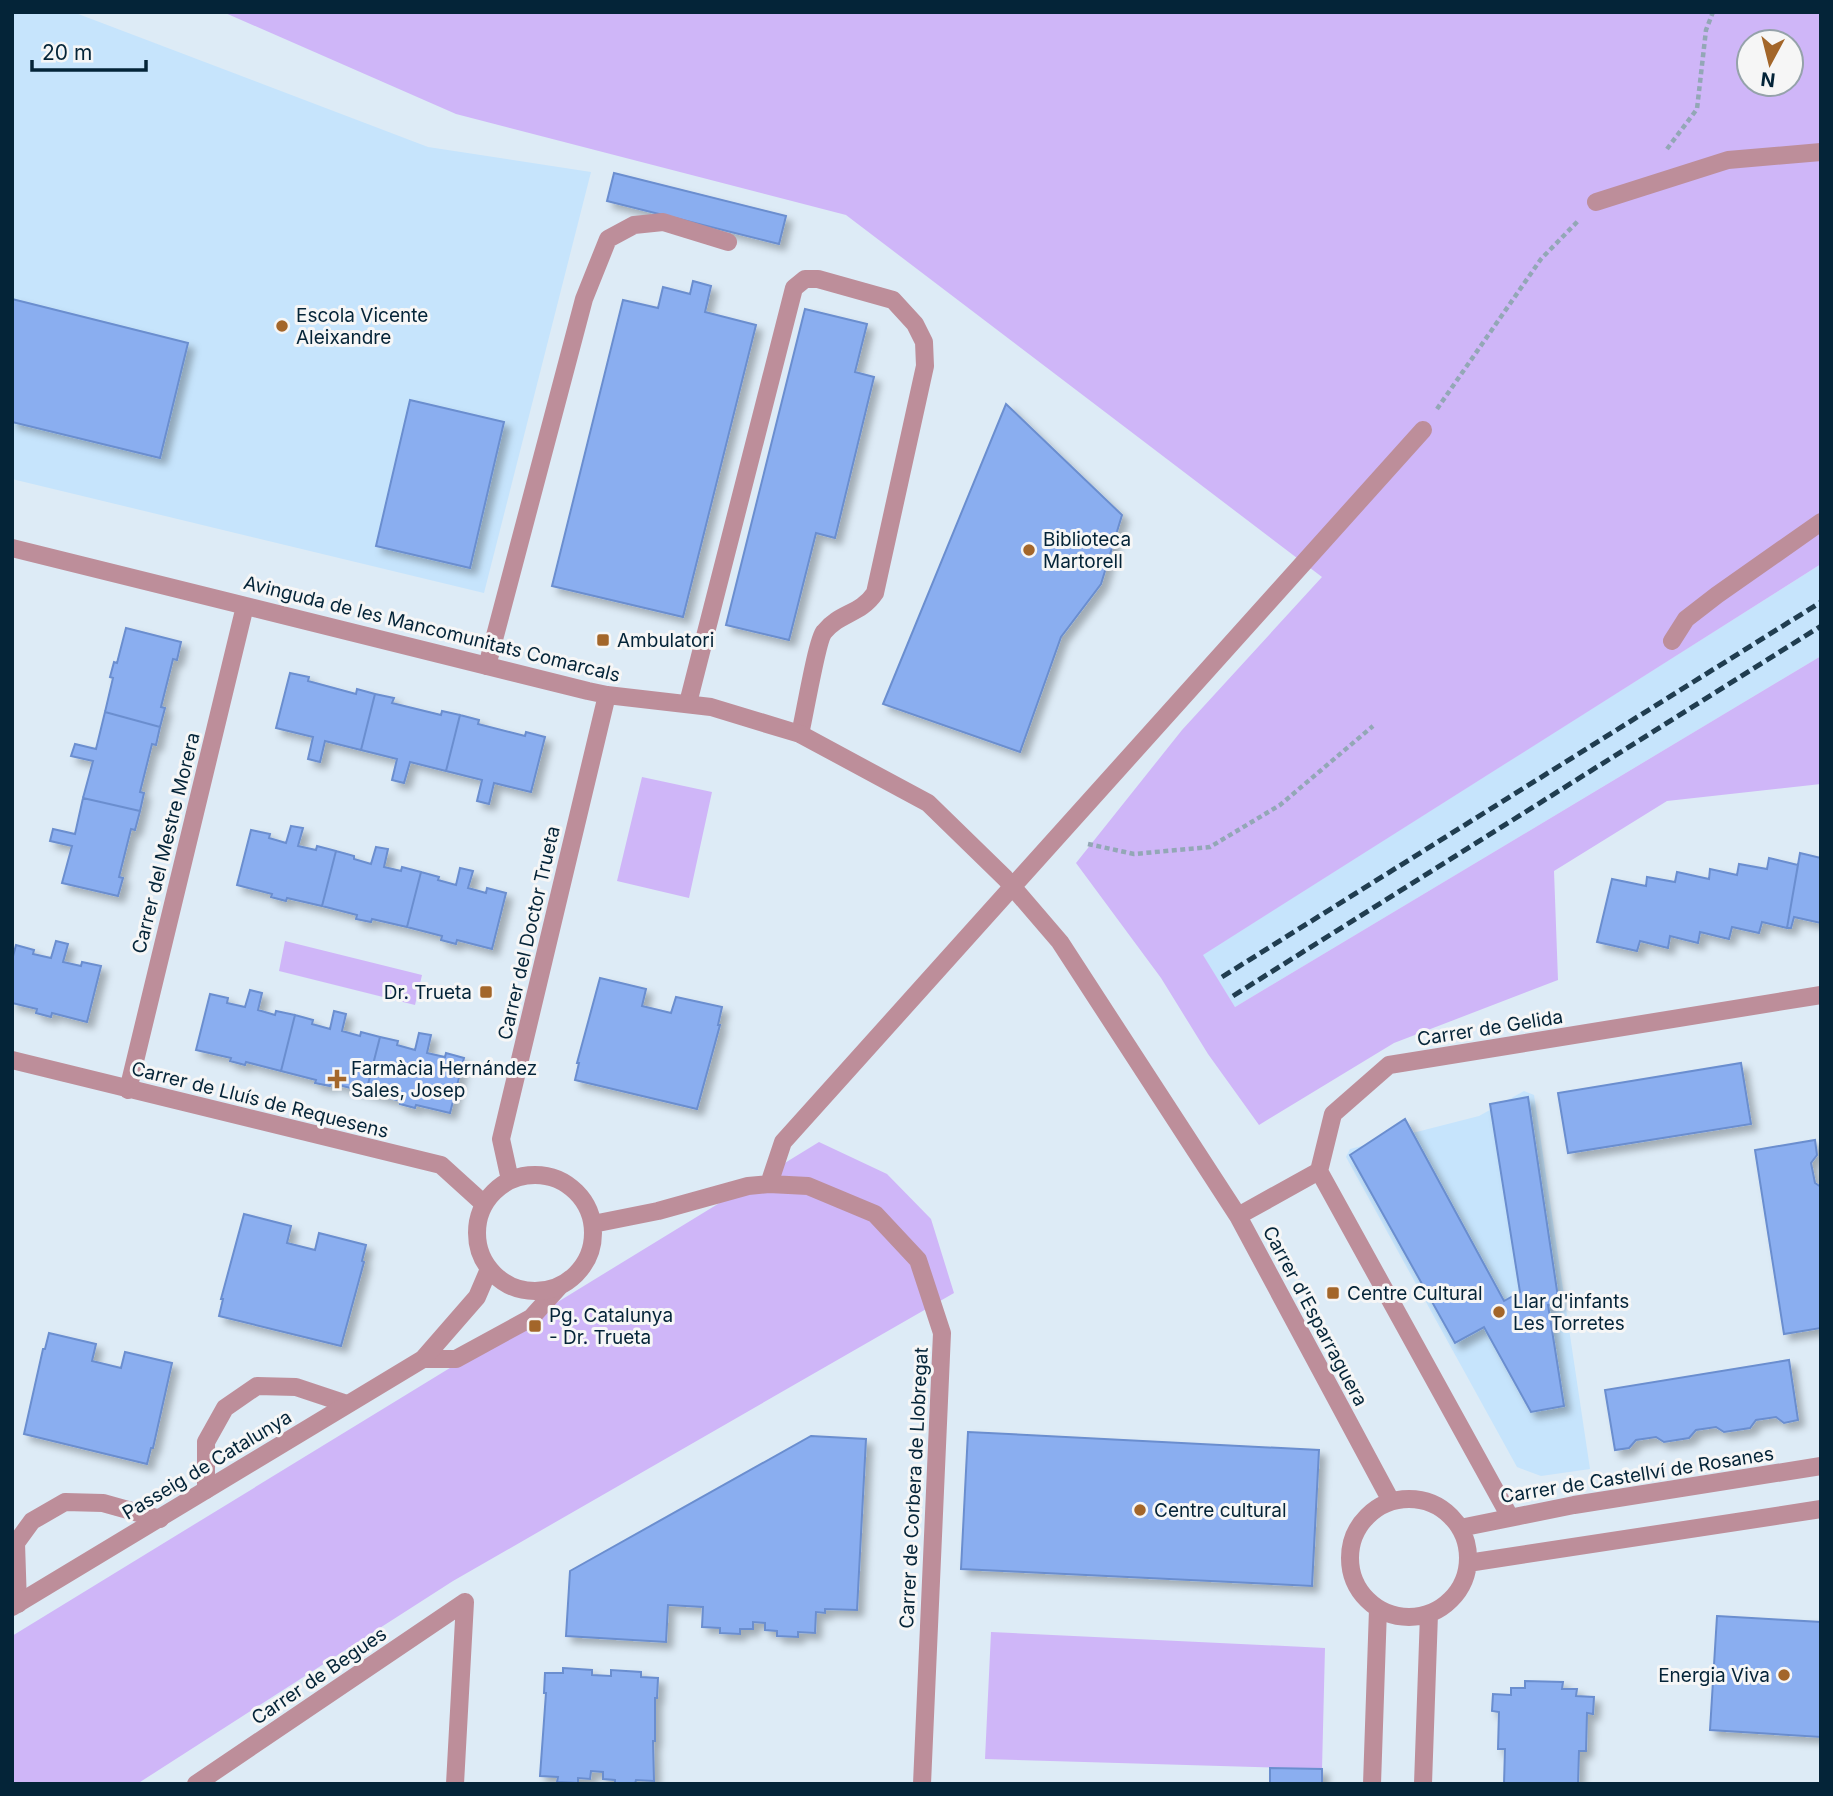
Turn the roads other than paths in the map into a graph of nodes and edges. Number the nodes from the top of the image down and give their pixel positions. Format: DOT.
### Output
graph roads {
  1 [pos="1821,152"];
  2 [pos="1596,202"];
  3 [pos="728,242"];
  4 [pos="1423,429"];
  5 [pos="1821,522"];
  6 [pos="12,548"];
  7 [pos="245,606"];
  8 [pos="1672,640"];
  9 [pos="487,666"];
  10 [pos="607,695"];
  11 [pos="688,703"];
  12 [pos="800,734"];
  13 [pos="1821,995"];
  14 [pos="12,1060"];
  15 [pos="128,1090"];
  16 [pos="1198,1152"];
  17 [pos="1319,1171"];
  18 [pos="510,1180"];
  19 [pos="769,1184"];
  20 [pos="484,1204"];
  21 [pos="1238,1216"];
  22 [pos="593,1224"];
  23 [pos="489,1269"];
  24 [pos="559,1287"];
  25 [pos="423,1359"];
  26 [pos="347,1404"];
  27 [pos="1821,1466"];
  28 [pos="206,1490"];
  29 [pos="1391,1501"];
  30 [pos="1821,1509"];
  31 [pos="1510,1517"];
  32 [pos="160,1518"];
  33 [pos="1460,1528"];
  34 [pos="1468,1563"];
  35 [pos="15,1606"];
  36 [pos="1378,1609"];
  37 [pos="1429,1614"];
  38 [pos="196,1784"];
  39 [pos="456,1784"];
  40 [pos="922,1784"];
  41 [pos="1372,1784"];
  42 [pos="1423,1784"];
  1 -- 2 [label="street"];
  3 -- 9 [label="street"];
  4 -- 19 [label="street"];
  5 -- 8 [label="street"];
  6 -- 7 [label="street, Avinguda de les Mancomunitats Comarcals"];
  7 -- 9 [label="street, Avinguda de les Mancomunitats Comarcals"];
  7 -- 15 [label="street, Carrer del Mestre Morera"];
  9 -- 10 [label="street, Avinguda de les Mancomunitats Comarcals"];
  10 -- 11 [label="street, Avinguda de les Mancomunitats Comarcals"];
  10 -- 18 [label="street, Carrer del Doctor Trueta"];
  11 -- 12 [label="street, Avinguda de les Mancomunitats Comarcals"];
  11 -- 12 [label="street"];
  12 -- 16 [label="street, Avinguda de les Mancomunitats Comarcals"];
  13 -- 17 [label="street, Carrer de Gelida"];
  14 -- 15 [label="street, Carrer de Lluís de Requesens"];
  15 -- 20 [label="street, Carrer de Lluís de Requesens"];
  16 -- 21 [label="street, Carrer d'Esparraguera"];
  17 -- 21 [label="street"];
  17 -- 31 [label="street"];
  18 -- 20 [label="street"];
  18 -- 22 [label="street"];
  19 -- 22 [label="street, Carrer de Corbera de Llobregat"];
  19 -- 40 [label="street, Carrer de Corbera de Llobregat"];
  20 -- 23 [label="street"];
  21 -- 29 [label="street, Carrer d'Esparraguera"];
  22 -- 24 [label="street"];
  23 -- 24 [label="street"];
  23 -- 25 [label="street, Passeig de Catalunya"];
  24 -- 25 [label="street, Passeig de Catalunya"];
  25 -- 26 [label="street, Passeig de Catalunya"];
  26 -- 28 [label="street, Passeig de Catalunya"];
  26 -- 28 [label="street"];
  27 -- 31 [label="street, Carrer de Castellví de Rosanes"];
  28 -- 32 [label="street, Passeig de Catalunya"];
  29 -- 33 [label="street"];
  29 -- 36 [label="street"];
  30 -- 34 [label="street"];
  31 -- 33 [label="street, Carrer de Castellví de Rosanes"];
  32 -- 35 [label="street, Passeig de Catalunya"];
  32 -- 35 [label="street"];
  33 -- 34 [label="street"];
  34 -- 37 [label="street"];
  36 -- 37 [label="street"];
  36 -- 41 [label="street"];
  37 -- 42 [label="street"];
  38 -- 39 [label="street, Carrer de Begues"];
}
